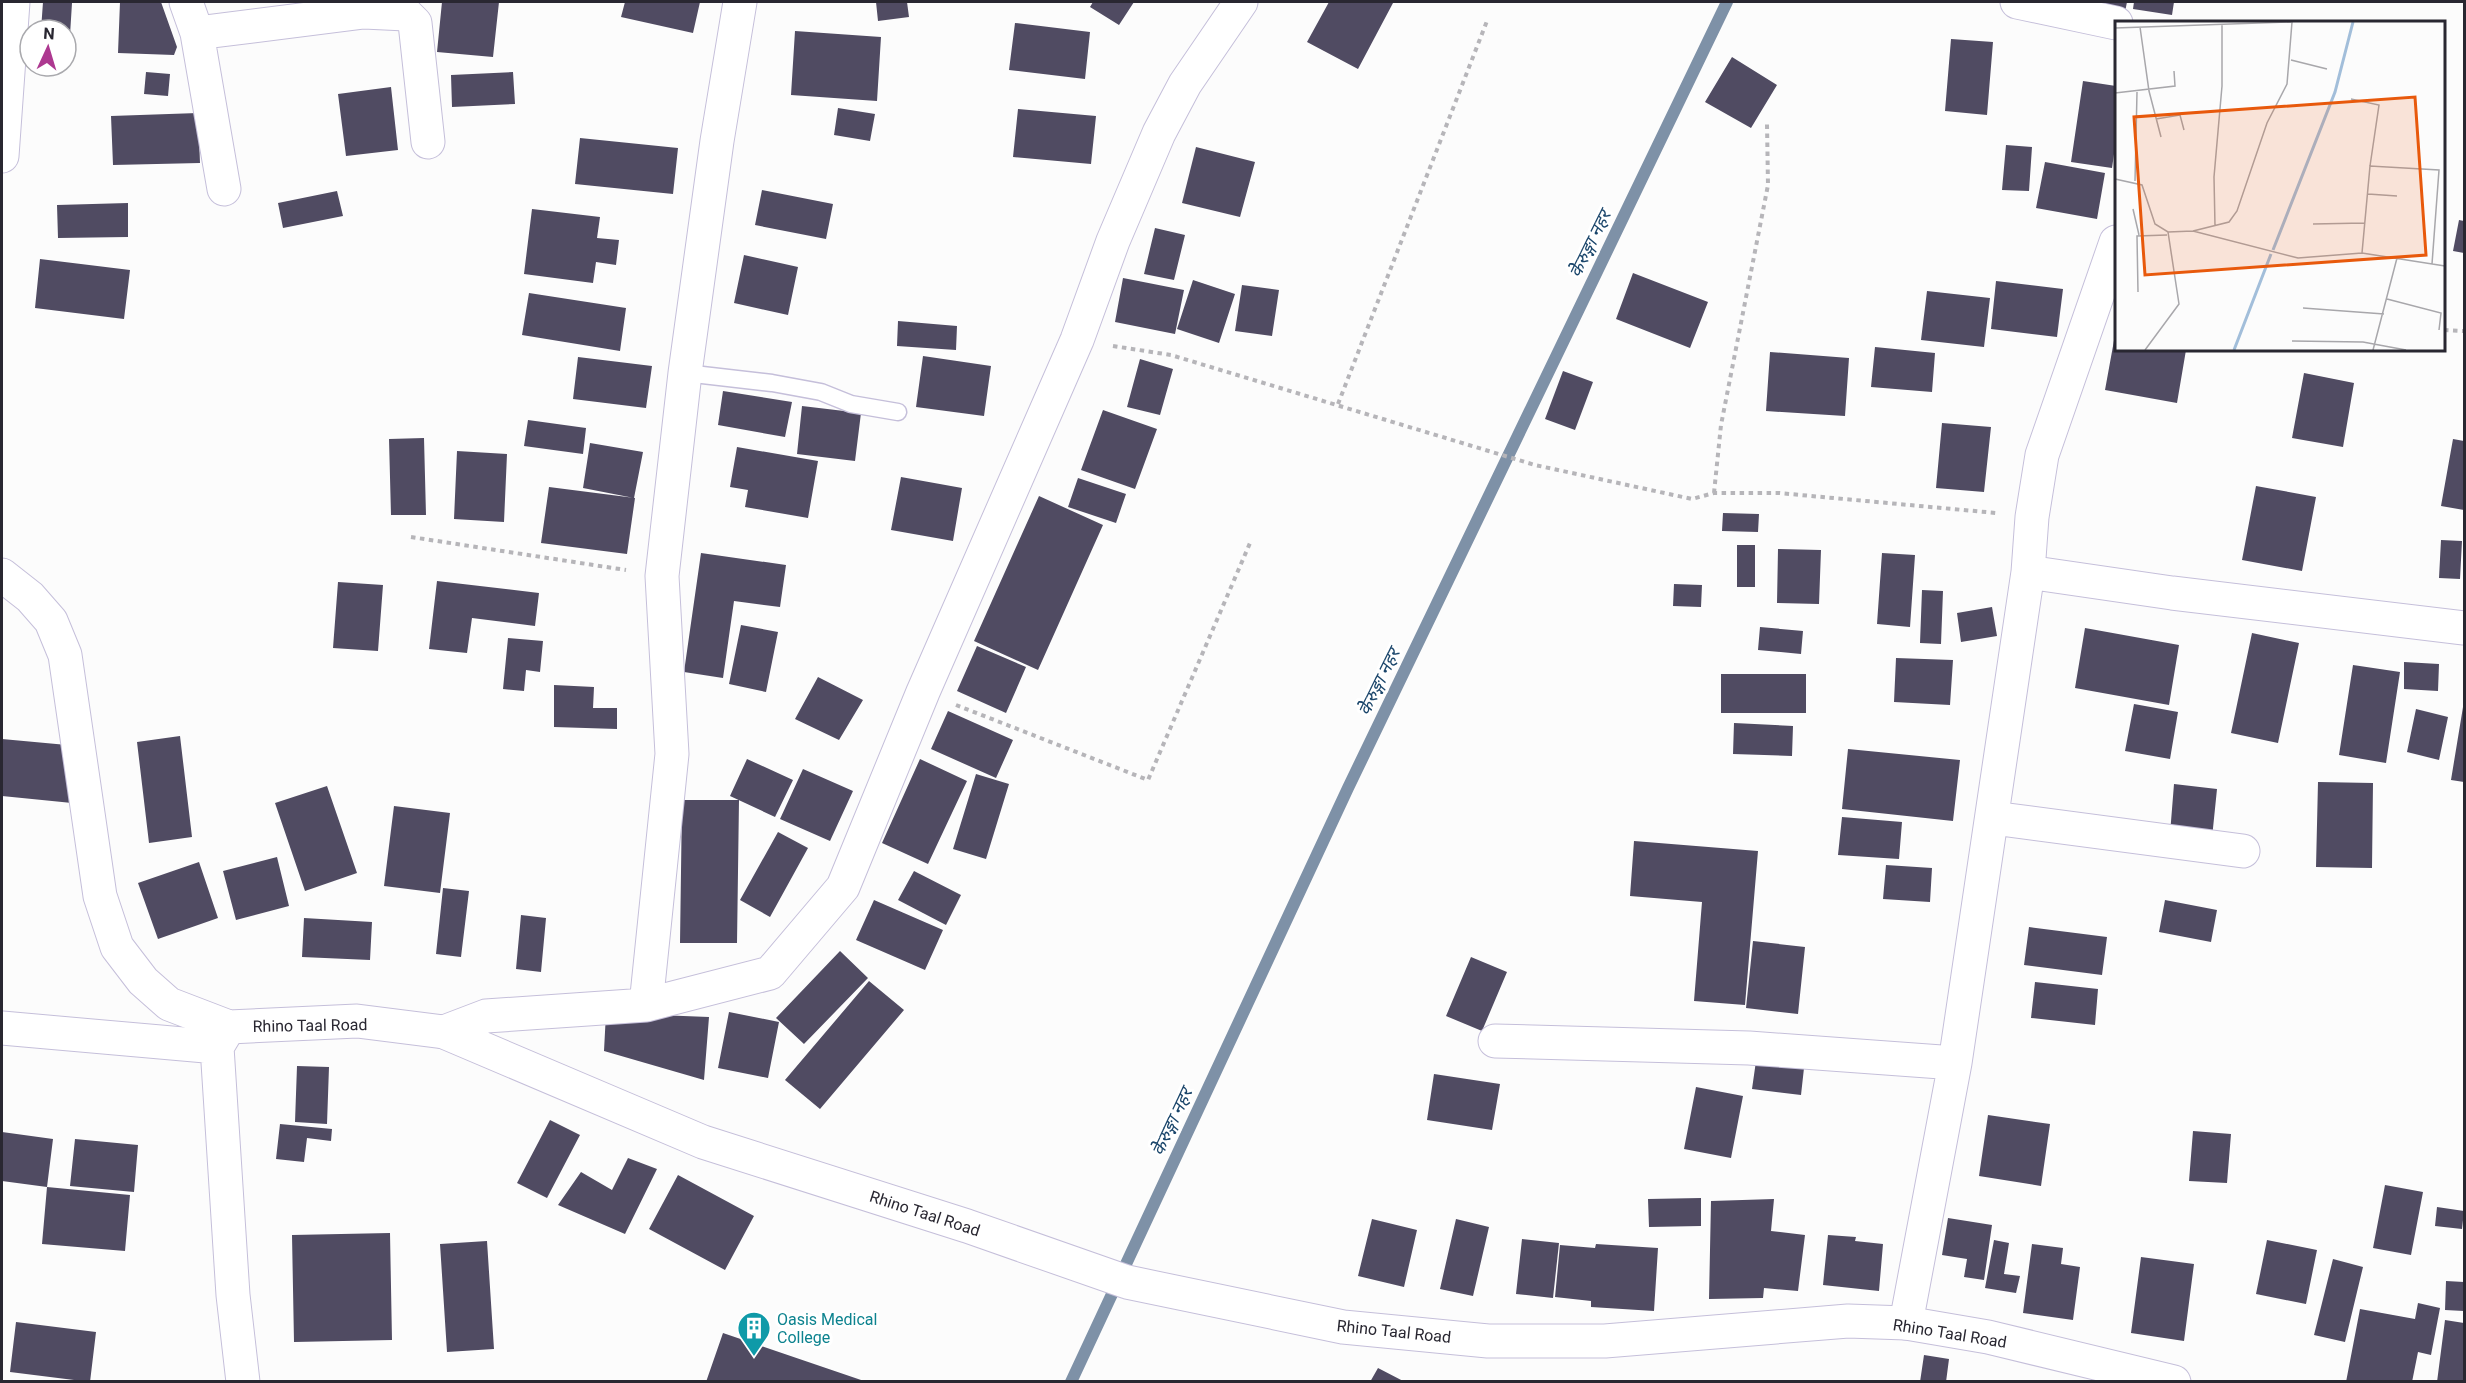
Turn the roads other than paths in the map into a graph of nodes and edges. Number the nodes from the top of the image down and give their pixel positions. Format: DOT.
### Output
graph roads {
  1 [pos="13,2"];
  2 [pos="186,2"];
  3 [pos="740,2"];
  4 [pos="1241,2"];
  5 [pos="2017,2"];
  6 [pos="2115,23"];
  7 [pos="197,33"];
  8 [pos="428,142"];
  9 [pos="2,156"];
  10 [pos="224,189"];
  11 [pos="2115,245"];
  12 [pos="685,373"];
  13 [pos="898,412"];
  14 [pos="2028,572"];
  15 [pos="2,575"];
  16 [pos="2464,628"];
  17 [pos="1993,818"];
  18 [pos="2243,851"];
  19 [pos="646,1005"];
  20 [pos="2,1028"];
  21 [pos="444,1032"];
  22 [pos="223,1037"];
  23 [pos="1494,1041"];
  24 [pos="1955,1063"];
  25 [pos="1906,1323"];
  26 [pos="243,1382"];
  27 [pos="2174,1382"];
  1 -- 9 [label="street"];
  2 -- 7 [label="street"];
  3 -- 12 [label="street"];
  4 -- 19 [label="street"];
  5 -- 6 [label="street"];
  7 -- 8 [label="street"];
  7 -- 10 [label="street"];
  11 -- 14 [label="street"];
  12 -- 13 [label="lane"];
  12 -- 19 [label="street"];
  14 -- 16 [label="street"];
  14 -- 17 [label="street"];
  15 -- 22 [label="street, Rhino Taal Road"];
  17 -- 18 [label="street"];
  17 -- 24 [label="street"];
  19 -- 21 [label="street"];
  20 -- 22 [label="street"];
  21 -- 22 [label="street, Rhino Taal Road"];
  21 -- 25 [label="street, Rhino Taal Road"];
  22 -- 26 [label="street"];
  23 -- 24 [label="street"];
  24 -- 25 [label="street"];
  25 -- 27 [label="street, Rhino Taal Road"];
}
